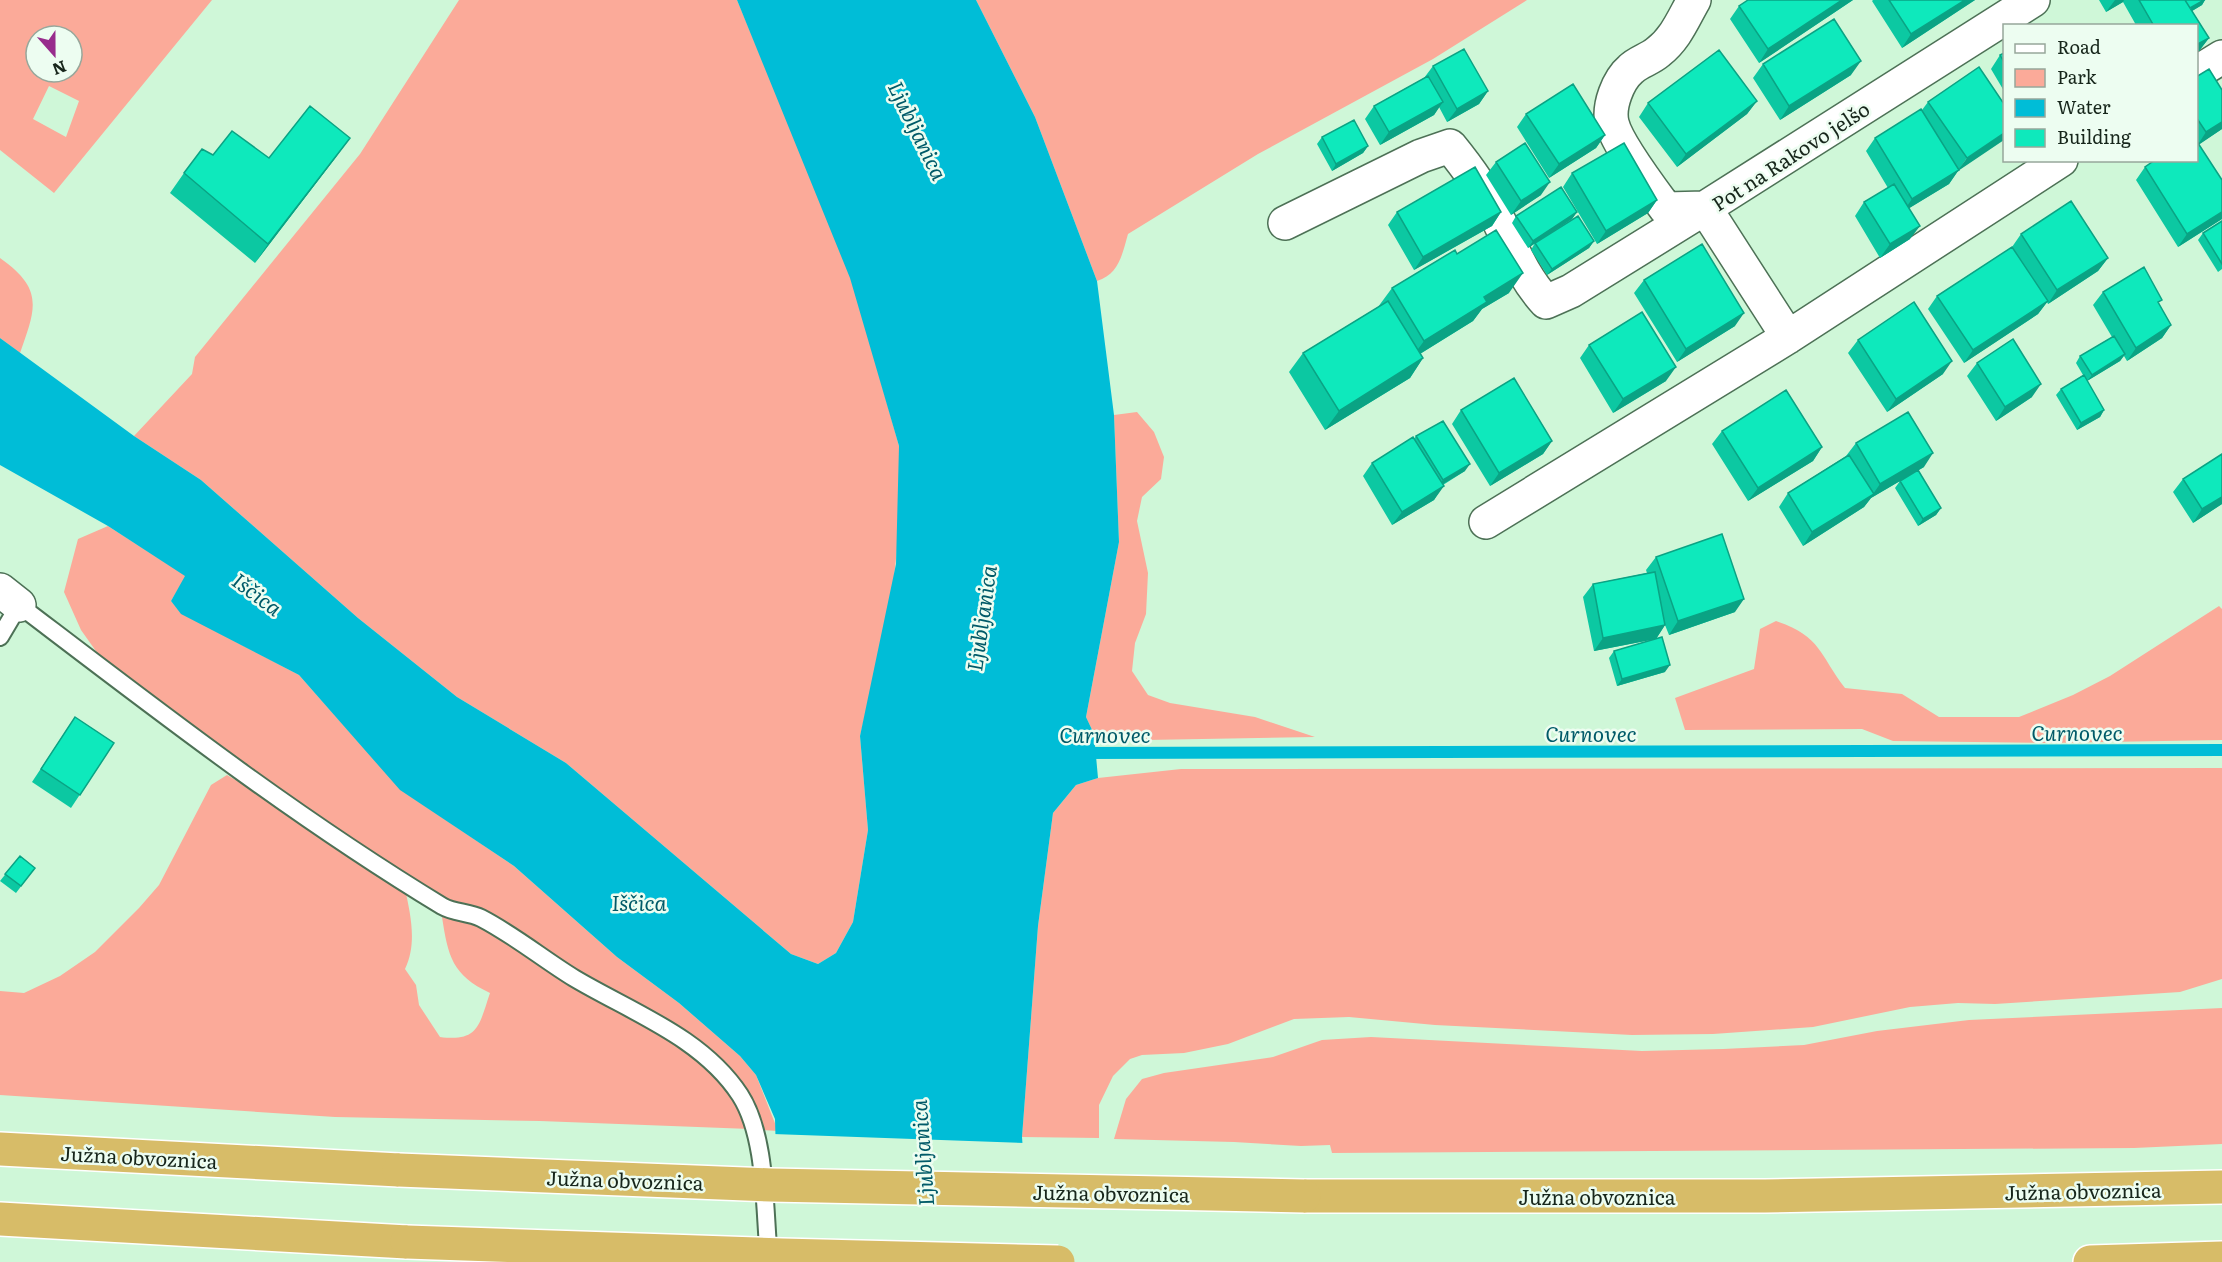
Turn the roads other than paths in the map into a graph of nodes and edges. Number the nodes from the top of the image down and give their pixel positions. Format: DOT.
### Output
graph roads {
  1 [pos="1694,0"];
  2 [pos="2033,0"];
  3 [pos="2222,57"];
  4 [pos="2198,72"];
  5 [pos="2058,162"];
  6 [pos="1705,208"];
  7 [pos="1285,223"];
  8 [pos="1788,337"];
  9 [pos="1486,522"];
  10 [pos="9,597"];
  11 [pos="0,637"];
  12 [pos="0,1149"];
  13 [pos="2222,1186"];
  14 [pos="0,1219"];
  15 [pos="2222,1258"];
  16 [pos="769,1262"];
  17 [pos="1058,1262"];
  18 [pos="2090,1262"];
  1 -- 6 [label="street"];
  2 -- 6 [label="street, Pot na Rakovo jelšo"];
  3 -- 4 [label="street"];
  5 -- 8 [label="street"];
  6 -- 7 [label="street"];
  6 -- 8 [label="street, Pot na Rakovo jelšo"];
  8 -- 9 [label="street"];
  10 -- 11 [label="lane"];
  10 -- 16 [label="lane"];
  12 -- 13 [label="highway, Južna obvoznica, bridge"];
  14 -- 17 [label="highway, bridge"];
  15 -- 18 [label="highway"];
}
